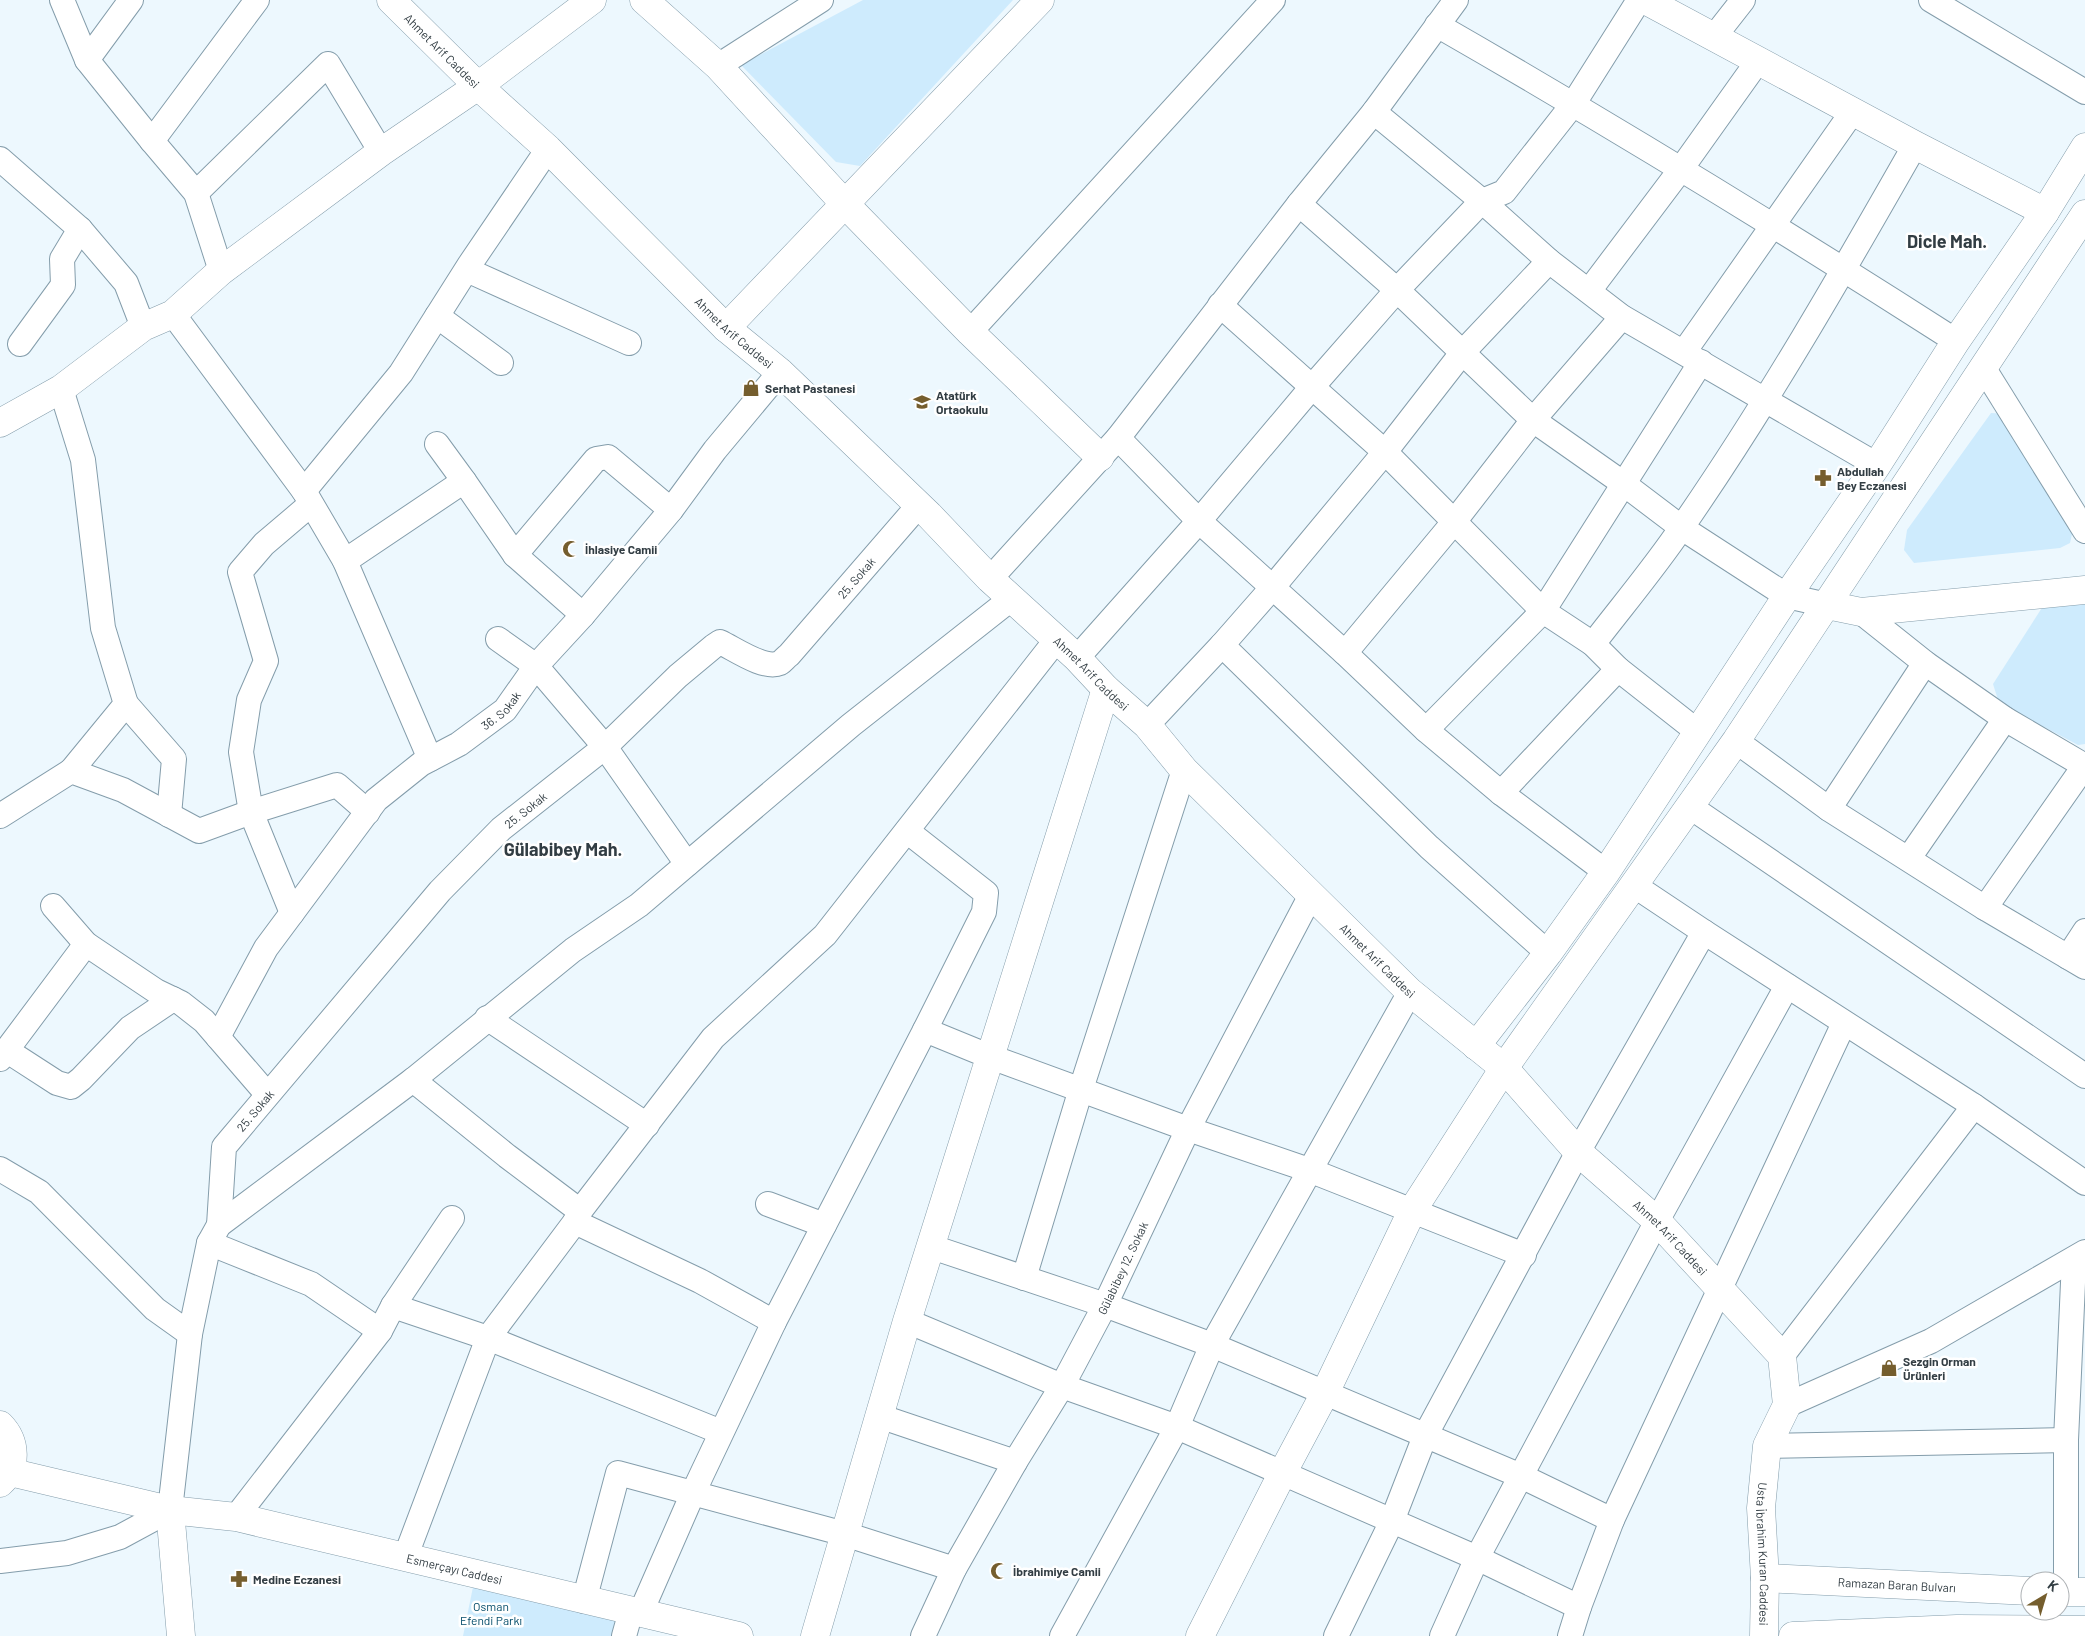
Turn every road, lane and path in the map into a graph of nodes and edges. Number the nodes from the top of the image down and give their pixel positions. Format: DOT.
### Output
graph roads {
  1 [pos="62,0"];
  2 [pos="130,0"];
  3 [pos="257,0"];
  4 [pos="391,0"];
  5 [pos="592,0"];
  6 [pos="644,0"];
  7 [pos="821,0"];
  8 [pos="1040,0"];
  9 [pos="1273,0"];
  10 [pos="1456,0"];
  11 [pos="1639,0"];
  12 [pos="1645,0"];
  13 [pos="1743,0"];
  14 [pos="1931,0"];
  15 [pos="1437,25"];
  16 [pos="1714,37"];
  17 [pos="87,60"];
  18 [pos="1758,61"];
  19 [pos="718,66"];
  20 [pos="478,86"];
  21 [pos="2085,92"];
  22 [pos="1574,103"];
  23 [pos="1854,111"];
  24 [pos="1374,112"];
  25 [pos="152,141"];
  26 [pos="1915,145"];
  27 [pos="2085,147"];
  28 [pos="548,149"];
  29 [pos="381,152"];
  30 [pos="1681,169"];
  31 [pos="5,172"];
  32 [pos="196,193"];
  33 [pos="1482,200"];
  34 [pos="844,203"];
  35 [pos="1298,204"];
  36 [pos="2045,212"];
  37 [pos="2085,214"];
  38 [pos="1773,225"];
  39 [pos="80,229"];
  40 [pos="1549,261"];
  41 [pos="1844,269"];
  42 [pos="466,270"];
  43 [pos="221,271"];
  44 [pos="1397,290"];
  45 [pos="1589,291"];
  46 [pos="1220,305"];
  47 [pos="173,314"];
  48 [pos="437,316"];
  49 [pos="1622,317"];
  50 [pos="143,327"];
  51 [pos="726,328"];
  52 [pos="970,332"];
  53 [pos="1956,341"];
  54 [pos="629,343"];
  55 [pos="20,344"];
  56 [pos="1462,353"];
  57 [pos="1692,357"];
  58 [pos="501,363"];
  59 [pos="1983,367"];
  60 [pos="780,372"];
  61 [pos="1312,387"];
  62 [pos="61,389"];
  63 [pos="1766,399"];
  64 [pos="1534,420"];
  65 [pos="0,423"];
  66 [pos="437,444"];
  67 [pos="1109,448"];
  68 [pos="1385,452"];
  69 [pos="1877,465"];
  70 [pos="464,481"];
  71 [pos="1624,484"];
  72 [pos="307,498"];
  73 [pos="919,506"];
  74 [pos="671,510"];
  75 [pos="1199,521"];
  76 [pos="1454,522"];
  77 [pos="1682,528"];
  78 [pos="2085,531"];
  79 [pos="515,556"];
  80 [pos="345,561"];
  81 [pos="990,580"];
  82 [pos="1272,588"];
  83 [pos="2085,590"];
  84 [pos="1787,596"];
  85 [pos="1011,599"];
  86 [pos="1827,605"];
  87 [pos="1543,611"];
  88 [pos="1861,612"];
  89 [pos="584,616"];
  90 [pos="498,639"];
  91 [pos="1057,639"];
  92 [pos="1593,644"];
  93 [pos="1222,645"];
  94 [pos="1345,653"];
  95 [pos="1077,658"];
  96 [pos="1925,663"];
  97 [pos="536,666"];
  98 [pos="1618,670"];
  99 [pos="1106,689"];
  100 [pos="126,704"];
  101 [pos="2005,719"];
  102 [pos="1146,725"];
  103 [pos="1426,730"];
  104 [pos="1698,732"];
  105 [pos="1736,740"];
  106 [pos="605,747"];
  107 [pos="430,759"];
  108 [pos="2085,765"];
  109 [pos="1184,770"];
  110 [pos="71,771"];
  111 [pos="1500,793"];
  112 [pos="1689,806"];
  113 [pos="1830,809"];
  114 [pos="251,812"];
  115 [pos="368,812"];
  116 [pos="168,815"];
  117 [pos="0,816"];
  118 [pos="907,831"];
  119 [pos="1909,858"];
  120 [pos="687,864"];
  121 [pos="1606,872"];
  122 [pos="1635,886"];
  123 [pos="1311,895"];
  124 [pos="53,906"];
  125 [pos="1985,908"];
  126 [pos="292,913"];
  127 [pos="2085,931"];
  128 [pos="1704,932"];
  129 [pos="86,944"];
  130 [pos="1548,953"];
  131 [pos="2077,962"];
  132 [pos="1787,986"];
  133 [pos="1410,992"];
  134 [pos="173,999"];
  135 [pos="487,1018"];
  136 [pos="1844,1023"];
  137 [pos="925,1030"];
  138 [pos="218,1036"];
  139 [pos="1476,1046"];
  140 [pos="3,1055"];
  141 [pos="991,1057"];
  142 [pos="1504,1068"];
  143 [pos="2085,1076"];
  144 [pos="413,1080"];
  145 [pos="1081,1088"];
  146 [pos="267,1094"];
  147 [pos="1974,1106"];
  148 [pos="647,1125"];
  149 [pos="1188,1129"];
  150 [pos="1578,1152"];
  151 [pos="0,1169"];
  152 [pos="1309,1170"];
  153 [pos="2085,1184"];
  154 [pos="768,1204"];
  155 [pos="1412,1211"];
  156 [pos="578,1217"];
  157 [pos="452,1218"];
  158 [pos="1657,1221"];
  159 [pos="824,1225"];
  160 [pos="214,1234"];
  161 [pos="932,1247"];
  162 [pos="1524,1255"];
  163 [pos="2079,1256"];
  164 [pos="1024,1278"];
  165 [pos="1719,1288"];
  166 [pos="1104,1305"];
  167 [pos="394,1306"];
  168 [pos="907,1321"];
  169 [pos="774,1322"];
  170 [pos="380,1330"];
  171 [pos="190,1334"];
  172 [pos="488,1338"];
  173 [pos="1212,1345"];
  174 [pos="1782,1356"];
  175 [pos="1062,1386"];
  176 [pos="1325,1393"];
  177 [pos="1786,1405"];
  178 [pos="879,1416"];
  179 [pos="0,1425"];
  180 [pos="1176,1427"];
  181 [pos="721,1432"];
  182 [pos="1426,1436"];
  183 [pos="2066,1440"];
  184 [pos="1767,1446"];
  185 [pos="1015,1462"];
  186 [pos="1283,1472"];
  187 [pos="5,1476"];
  188 [pos="1521,1476"];
  189 [pos="694,1492"];
  190 [pos="170,1510"];
  191 [pos="236,1517"];
  192 [pos="1612,1520"];
  193 [pos="1392,1521"];
  194 [pos="845,1534"];
  195 [pos="405,1558"];
  196 [pos="1477,1558"];
  197 [pos="0,1561"];
  198 [pos="954,1569"];
  199 [pos="2069,1571"];
  200 [pos="1765,1578"];
  201 [pos="2020,1591"];
  202 [pos="584,1600"];
  203 [pos="1579,1606"];
  204 [pos="632,1620"];
  205 [pos="2085,1630"];
  206 [pos="1957,1632"];
  207 [pos="180,1636"];
  208 [pos="739,1636"];
  209 [pos="815,1636"];
  210 [pos="923,1636"];
  211 [pos="1062,1636"];
  212 [pos="1200,1636"];
  213 [pos="1336,1636"];
  214 [pos="1442,1636"];
  215 [pos="1570,1636"];
  216 [pos="1764,1636"];
  217 [pos="1793,1636"];
  1 -- 17 [label="street"];
  2 -- 17 [label="street"];
  3 -- 25 [label="street"];
  4 -- 20 [label="street, Ahmet Arif Caddesi"];
  5 -- 20 [label="street"];
  6 -- 19 [label="street"];
  7 -- 19 [label="street"];
  8 -- 34 [label="street"];
  9 -- 52 [label="street"];
  10 -- 15 [label="street"];
  11 -- 22 [label="street"];
  12 -- 16 [label="street"];
  13 -- 16 [label="street"];
  14 -- 21 [label="street"];
  15 -- 22 [label="street"];
  15 -- 24 [label="street"];
  16 -- 18 [label="street"];
  17 -- 25 [label="street"];
  18 -- 23 [label="street"];
  18 -- 30 [label="street"];
  19 -- 34 [label="street"];
  20 -- 28 [label="street, Ahmet Arif Caddesi"];
  20 -- 29 [label="street"];
  22 -- 30 [label="street"];
  22 -- 33 [label="street"];
  23 -- 26 [label="street"];
  23 -- 38 [label="street"];
  24 -- 33 [label="street"];
  24 -- 35 [label="street"];
  25 -- 32 [label="street"];
  26 -- 36 [label="street"];
  26 -- 41 [label="street"];
  27 -- 36 [label="street"];
  28 -- 42 [label="street"];
  28 -- 51 [label="street, Ahmet Arif Caddesi"];
  29 -- 32 [label="street"];
  29 -- 43 [label="street"];
  30 -- 38 [label="street"];
  30 -- 45 [label="street"];
  31 -- 39 [label="street"];
  32 -- 43 [label="street"];
  33 -- 40 [label="street"];
  33 -- 44 [label="street"];
  34 -- 51 [label="street"];
  34 -- 52 [label="street"];
  35 -- 44 [label="street"];
  35 -- 46 [label="street"];
  36 -- 53 [label="street"];
  37 -- 59 [label="street"];
  38 -- 41 [label="street"];
  38 -- 57 [label="street"];
  39 -- 50 [label="street"];
  39 -- 55 [label="street"];
  40 -- 45 [label="street"];
  40 -- 56 [label="street"];
  41 -- 53 [label="street"];
  41 -- 63 [label="street"];
  42 -- 48 [label="street"];
  42 -- 54 [label="street"];
  43 -- 47 [label="street"];
  44 -- 56 [label="street"];
  44 -- 61 [label="street"];
  45 -- 49 [label="street"];
  46 -- 61 [label="street"];
  46 -- 67 [label="street"];
  47 -- 50 [label="street"];
  47 -- 72 [label="street"];
  48 -- 58 [label="street"];
  48 -- 72 [label="street"];
  49 -- 57 [label="street"];
  49 -- 64 [label="street"];
  50 -- 62 [label="street"];
  51 -- 60 [label="street, Ahmet Arif Caddesi"];
  52 -- 67 [label="street"];
  53 -- 69 [label="street"];
  56 -- 64 [label="street"];
  56 -- 68 [label="street"];
  57 -- 63 [label="street"];
  57 -- 71 [label="street"];
  59 -- 78 [label="street"];
  59 -- 86 [label="street"];
  60 -- 73 [label="street, Ahmet Arif Caddesi"];
  60 -- 74 [label="street, 36. Sokak"];
  61 -- 68 [label="street"];
  61 -- 75 [label="street"];
  62 -- 65 [label="street"];
  62 -- 100 [label="street"];
  63 -- 69 [label="street"];
  63 -- 77 [label="street"];
  64 -- 71 [label="street"];
  64 -- 76 [label="street"];
  66 -- 70 [label="street"];
  67 -- 75 [label="street"];
  67 -- 81 [label="street"];
  68 -- 76 [label="street"];
  68 -- 82 [label="street"];
  69 -- 84 [label="street"];
  70 -- 79 [label="street"];
  70 -- 80 [label="street"];
  71 -- 77 [label="street"];
  71 -- 87 [label="street"];
  72 -- 80 [label="street"];
  72 -- 114 [label="street"];
  73 -- 81 [label="street, Ahmet Arif Caddesi"];
  73 -- 106 [label="street, 25. Sokak"];
  74 -- 79 [label="street"];
  74 -- 89 [label="street, 36. Sokak"];
  75 -- 82 [label="street"];
  75 -- 95 [label="street"];
  76 -- 87 [label="street"];
  76 -- 94 [label="street"];
  77 -- 84 [label="street"];
  77 -- 92 [label="street"];
  79 -- 89 [label="street"];
  80 -- 107 [label="street"];
  81 -- 85 [label="street, Ahmet Arif Caddesi"];
  82 -- 93 [label="street"];
  82 -- 94 [label="street"];
  83 -- 88 [label="street"];
  84 -- 86 [label="street"];
  84 -- 104 [label="street"];
  85 -- 91 [label="street, Ahmet Arif Caddesi"];
  85 -- 120 [label="street"];
  86 -- 88 [label="street"];
  86 -- 105 [label="street"];
  87 -- 92 [label="street"];
  87 -- 103 [label="street"];
  88 -- 96 [label="street"];
  89 -- 97 [label="street, 36. Sokak"];
  90 -- 97 [label="street"];
  91 -- 95 [label="street, Ahmet Arif Caddesi"];
  91 -- 118 [label="street"];
  92 -- 98 [label="street"];
  93 -- 102 [label="street"];
  93 -- 130 [label="street"];
  94 -- 103 [label="street"];
  95 -- 99 [label="street, Ahmet Arif Caddesi"];
  96 -- 101 [label="street"];
  96 -- 113 [label="street"];
  97 -- 106 [label="street"];
  97 -- 107 [label="street, 36. Sokak"];
  98 -- 104 [label="street"];
  98 -- 111 [label="street"];
  99 -- 102 [label="street, Ahmet Arif Caddesi"];
  99 -- 141 [label="street"];
  100 -- 110 [label="street"];
  100 -- 116 [label="street"];
  101 -- 108 [label="street"];
  101 -- 119 [label="street"];
  102 -- 109 [label="street, Ahmet Arif Caddesi"];
  103 -- 111 [label="street"];
  104 -- 121 [label="street"];
  105 -- 112 [label="street"];
  105 -- 113 [label="street"];
  106 -- 120 [label="street"];
  106 -- 146 [label="street, 25. Sokak"];
  107 -- 115 [label="street, 36. Sokak"];
  108 -- 125 [label="street"];
  109 -- 123 [label="street, Ahmet Arif Caddesi"];
  109 -- 145 [label="street"];
  110 -- 116 [label="street"];
  110 -- 117 [label="street"];
  111 -- 121 [label="street"];
  112 -- 122 [label="street"];
  112 -- 143 [label="street"];
  113 -- 119 [label="street"];
  114 -- 115 [label="street"];
  114 -- 116 [label="street"];
  114 -- 126 [label="street"];
  115 -- 126 [label="street, 36. Sokak"];
  118 -- 137 [label="street"];
  118 -- 148 [label="street"];
  119 -- 125 [label="street"];
  120 -- 135 [label="street"];
  121 -- 130 [label="street"];
  122 -- 128 [label="street"];
  122 -- 142 [label="street"];
  123 -- 133 [label="street, Ahmet Arif Caddesi"];
  123 -- 149 [label="street, Gülabibey 12. Sokak"];
  124 -- 129 [label="street"];
  125 -- 131 [label="street"];
  126 -- 138 [label="street, 36. Sokak"];
  127 -- 131 [label="street"];
  128 -- 132 [label="street"];
  128 -- 150 [label="street"];
  129 -- 134 [label="street"];
  129 -- 140 [label="street"];
  130 -- 139 [label="street"];
  132 -- 136 [label="street"];
  132 -- 158 [label="street"];
  133 -- 139 [label="street, Ahmet Arif Caddesi"];
  133 -- 152 [label="street"];
  134 -- 138 [label="street"];
  134 -- 140 [label="street"];
  135 -- 144 [label="street"];
  135 -- 148 [label="street"];
  136 -- 147 [label="street"];
  136 -- 165 [label="street"];
  137 -- 141 [label="street"];
  137 -- 159 [label="street"];
  138 -- 146 [label="street"];
  139 -- 142 [label="street, Ahmet Arif Caddesi"];
  141 -- 145 [label="street"];
  141 -- 161 [label="street"];
  142 -- 150 [label="street, Ahmet Arif Caddesi"];
  142 -- 155 [label="street"];
  144 -- 156 [label="street"];
  144 -- 160 [label="street"];
  145 -- 149 [label="street"];
  145 -- 164 [label="street"];
  146 -- 160 [label="street, 25. Sokak"];
  147 -- 153 [label="street"];
  147 -- 174 [label="street"];
  148 -- 156 [label="street"];
  149 -- 152 [label="street"];
  149 -- 166 [label="street, Gülabibey 12. Sokak"];
  150 -- 158 [label="street, Ahmet Arif Caddesi"];
  150 -- 162 [label="street"];
  151 -- 171 [label="street"];
  152 -- 155 [label="street"];
  152 -- 173 [label="street"];
  154 -- 159 [label="street"];
  155 -- 162 [label="street"];
  155 -- 176 [label="street"];
  156 -- 169 [label="street"];
  156 -- 172 [label="street"];
  157 -- 167 [label="street"];
  158 -- 165 [label="street, Ahmet Arif Caddesi"];
  158 -- 188 [label="street"];
  159 -- 169 [label="street"];
  160 -- 170 [label="street"];
  160 -- 171 [label="street, 25. Sokak"];
  161 -- 164 [label="street"];
  161 -- 168 [label="street"];
  162 -- 182 [label="street"];
  163 -- 177 [label="street"];
  163 -- 183 [label="street"];
  164 -- 166 [label="street"];
  165 -- 174 [label="street, Ahmet Arif Caddesi"];
  165 -- 192 [label="street"];
  166 -- 173 [label="street"];
  166 -- 175 [label="street, Gülabibey 12. Sokak"];
  167 -- 170 [label="street"];
  167 -- 172 [label="street"];
  168 -- 175 [label="street"];
  168 -- 178 [label="street"];
  169 -- 181 [label="street"];
  170 -- 191 [label="street"];
  171 -- 190 [label="street, 25. Sokak"];
  172 -- 181 [label="street"];
  172 -- 195 [label="street"];
  173 -- 176 [label="street"];
  173 -- 180 [label="street"];
  174 -- 177 [label="street, Usta İbrahim Kuran Caddesi"];
  175 -- 180 [label="street"];
  175 -- 185 [label="street, Gülabibey 12. Sokak"];
  176 -- 182 [label="street"];
  176 -- 186 [label="street"];
  177 -- 184 [label="street, Usta İbrahim Kuran Caddesi"];
  178 -- 185 [label="street"];
  178 -- 194 [label="street"];
  179 -- 187 [label="street"];
  180 -- 186 [label="street"];
  180 -- 211 [label="street"];
  181 -- 189 [label="street"];
  182 -- 188 [label="street"];
  182 -- 193 [label="street"];
  183 -- 184 [label="street"];
  183 -- 199 [label="street"];
  184 -- 200 [label="street, Usta İbrahim Kuran Caddesi"];
  185 -- 198 [label="street, Gülabibey 12. Sokak"];
  186 -- 193 [label="street"];
  186 -- 212 [label="street"];
  187 -- 190 [label="street, Esmerçayı Caddesi"];
  188 -- 192 [label="street"];
  188 -- 196 [label="street"];
  189 -- 194 [label="street"];
  189 -- 202 [label="street"];
  189 -- 204 [label="street"];
  190 -- 191 [label="street, Esmerçayı Caddesi"];
  190 -- 197 [label="street"];
  190 -- 207 [label="street"];
  191 -- 195 [label="street, Esmerçayı Caddesi"];
  192 -- 203 [label="street"];
  193 -- 196 [label="street"];
  193 -- 213 [label="street"];
  194 -- 198 [label="street"];
  194 -- 209 [label="street"];
  195 -- 202 [label="street, Esmerçayı Caddesi"];
  196 -- 203 [label="street"];
  196 -- 214 [label="street"];
  198 -- 210 [label="street, Gülabibey 12. Sokak"];
  200 -- 201 [label="street, Ramazan Baran Bulvarı"];
  200 -- 216 [label="street, Usta İbrahim Kuran Caddesi"];
  202 -- 204 [label="street, Esmerçayı Caddesi"];
  203 -- 215 [label="street"];
  204 -- 208 [label="street, Esmerçayı Caddesi"];
  205 -- 206 [label="street"];
  206 -- 217 [label="street"];
}
